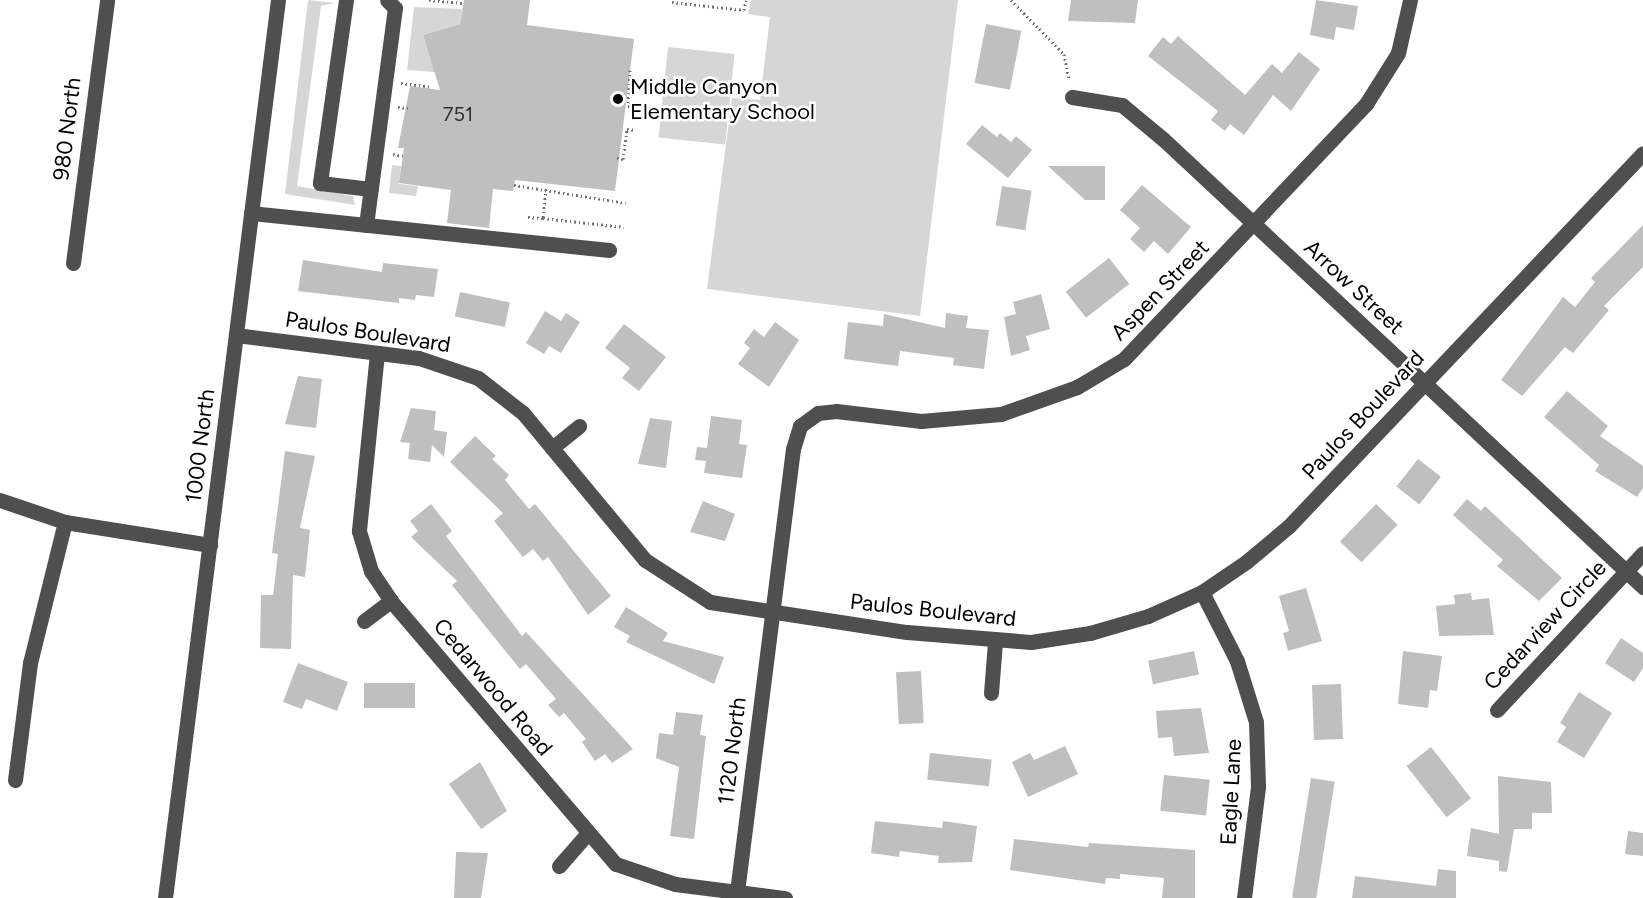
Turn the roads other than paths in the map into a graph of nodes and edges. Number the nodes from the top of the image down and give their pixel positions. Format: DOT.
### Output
graph roads {
  1 [pos="107,0"];
  2 [pos="278,0"];
  3 [pos="346,0"];
  4 [pos="387,0"];
  5 [pos="1410,0"];
  6 [pos="1072,97"];
  7 [pos="1643,153"];
  8 [pos="371,189"];
  9 [pos="251,213"];
  10 [pos="1254,224"];
  11 [pos="366,225"];
  12 [pos="609,250"];
  13 [pos="73,263"];
  14 [pos="236,335"];
  15 [pos="377,353"];
  16 [pos="1424,383"];
  17 [pos="579,426"];
  18 [pos="552,448"];
  19 [pos="0,500"];
  20 [pos="64,522"];
  21 [pos="210,545"];
  22 [pos="1643,553"];
  23 [pos="1626,572"];
  24 [pos="1643,587"];
  25 [pos="1202,592"];
  26 [pos="391,601"];
  27 [pos="772,615"];
  28 [pos="364,621"];
  29 [pos="995,642"];
  30 [pos="991,693"];
  31 [pos="1497,710"];
  32 [pos="15,780"];
  33 [pos="587,834"];
  34 [pos="559,866"];
  35 [pos="737,892"];
  36 [pos="165,898"];
  37 [pos="785,898"];
  38 [pos="1244,898"];
  1 -- 13 [label="street, 980 North"];
  2 -- 9 [label="street, 1000 North"];
  3 -- 8 [label="street"];
  4 -- 8 [label="street"];
  5 -- 10 [label="street, Aspen Street"];
  6 -- 10 [label="street, Arrow Street"];
  7 -- 16 [label="street, Paulos Boulevard"];
  8 -- 11 [label="street"];
  9 -- 11 [label="street"];
  9 -- 14 [label="street, 1000 North"];
  10 -- 16 [label="street, Arrow Street"];
  10 -- 27 [label="street, Aspen Street"];
  11 -- 12 [label="street"];
  14 -- 15 [label="street, Paulos Boulevard"];
  14 -- 21 [label="street, 1000 North"];
  15 -- 18 [label="street, Paulos Boulevard"];
  15 -- 26 [label="street, Cedarwood Road"];
  16 -- 23 [label="street, Arrow Street"];
  16 -- 25 [label="street, Paulos Boulevard"];
  17 -- 18 [label="street"];
  18 -- 27 [label="street, Paulos Boulevard"];
  19 -- 20 [label="street"];
  20 -- 21 [label="street"];
  20 -- 32 [label="street"];
  21 -- 36 [label="street, 1000 North"];
  22 -- 23 [label="street, Cedarview Circle"];
  23 -- 24 [label="street, Arrow Street"];
  23 -- 31 [label="street, Cedarview Circle"];
  25 -- 29 [label="street, Paulos Boulevard"];
  25 -- 38 [label="street, Eagle Lane"];
  26 -- 28 [label="street"];
  26 -- 33 [label="street, Cedarwood Road"];
  27 -- 29 [label="street, Paulos Boulevard"];
  27 -- 35 [label="street, 1120 North"];
  29 -- 30 [label="street"];
  33 -- 34 [label="street"];
  33 -- 35 [label="street, Cedarwood Road"];
  35 -- 37 [label="street, Cedarwood Road"];
}
